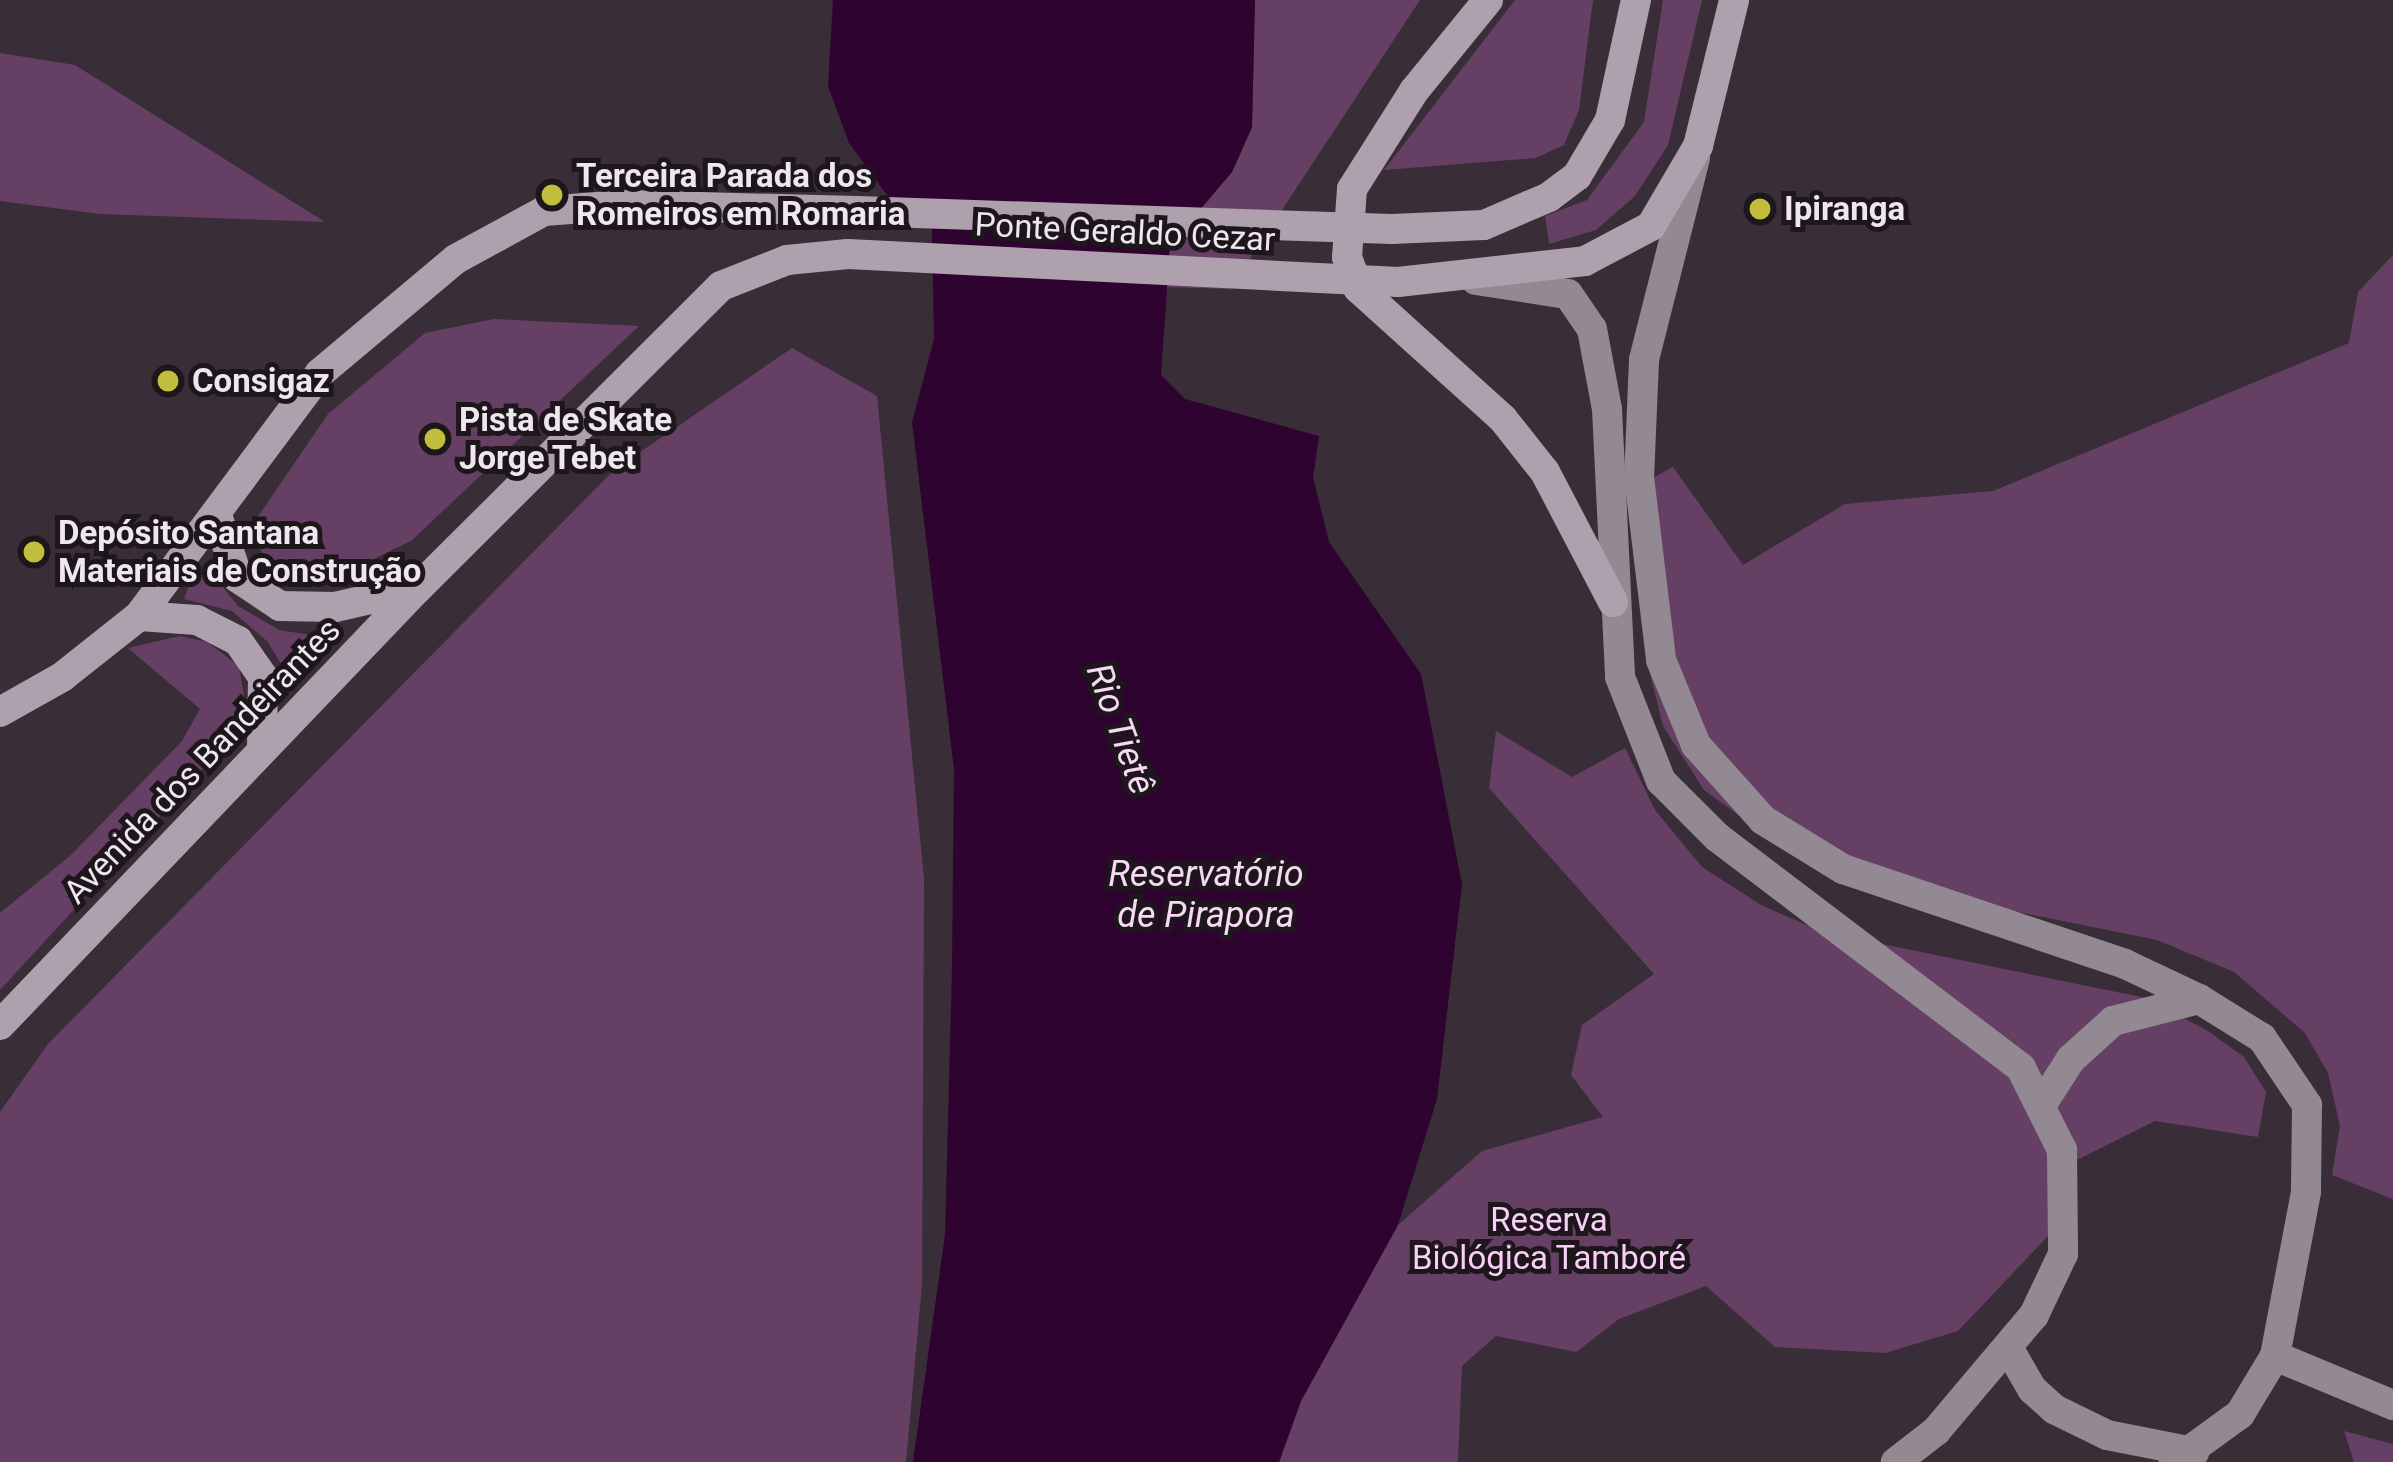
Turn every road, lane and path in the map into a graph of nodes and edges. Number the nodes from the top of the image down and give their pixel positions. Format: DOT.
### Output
graph roads {
  1 [pos="1488,0"];
  2 [pos="1636,0"];
  3 [pos="1734,0"];
  4 [pos="1698,146"];
  5 [pos="848,254"];
  6 [pos="1464,279"];
  7 [pos="218,518"];
  8 [pos="417,589"];
  9 [pos="1612,602"];
  10 [pos="140,616"];
  11 [pos="0,712"];
  12 [pos="262,749"];
  13 [pos="2199,999"];
  14 [pos="0,1024"];
  15 [pos="2044,1101"];
  16 [pos="2009,1349"];
  17 [pos="2275,1356"];
  18 [pos="2393,1405"];
  19 [pos="2184,1457"];
  20 [pos="1896,1462"];
  1 -- 9 [label="main road"];
  2 -- 7 [label="main road, Ponte Geraldo Cezar, bridge"];
  3 -- 4 [label="main road, Ponte Geraldo Cezar"];
  4 -- 6 [label="main road, Ponte Geraldo Cezar"];
  4 -- 13 [label="main road"];
  5 -- 6 [label="main road, Ponte Geraldo Cezar, bridge"];
  5 -- 8 [label="main road, Avenida dos Bandeirantes"];
  6 -- 9 [label="main road"];
  7 -- 8 [label="main road"];
  7 -- 10 [label="main road, Ponte Geraldo Cezar"];
  8 -- 12 [label="main road, Avenida dos Bandeirantes"];
  9 -- 15 [label="main road"];
  10 -- 11 [label="main road, Ponte Geraldo Cezar"];
  10 -- 12 [label="main road"];
  12 -- 14 [label="main road, Avenida dos Bandeirantes"];
  13 -- 15 [label="main road"];
  13 -- 17 [label="main road"];
  15 -- 16 [label="main road"];
  16 -- 19 [label="main road"];
  16 -- 20 [label="main road"];
  17 -- 18 [label="main road"];
  17 -- 19 [label="main road"];
}
